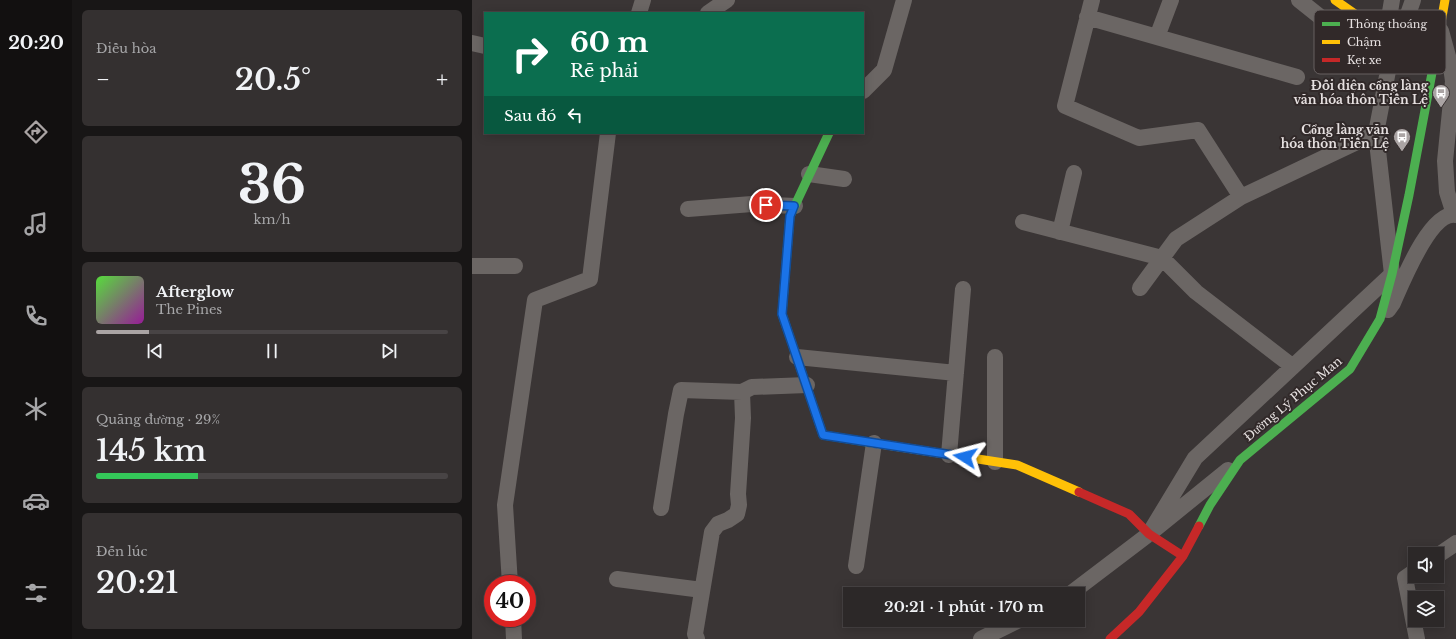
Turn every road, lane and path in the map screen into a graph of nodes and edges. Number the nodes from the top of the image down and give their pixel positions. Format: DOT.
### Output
graph roads {
  1 [pos="643,0"];
  2 [pos="727,0"];
  3 [pos="904,0"];
  4 [pos="1092,0"];
  5 [pos="1171,0"];
  6 [pos="1299,0"];
  7 [pos="1335,0"];
  8 [pos="1413,0"];
  9 [pos="1445,0"];
  10 [pos="1349,10"];
  11 [pos="1408,10"];
  12 [pos="1443,10"];
  13 [pos="639,12"];
  14 [pos="709,12"];
  15 [pos="1314,12"];
  16 [pos="1087,17"];
  17 [pos="1157,37"];
  18 [pos="472,43"];
  19 [pos="484,46"];
  20 [pos="1446,48"];
  21 [pos="1387,74"];
  22 [pos="1431,74"];
  23 [pos="1296,77"];
  24 [pos="864,91"];
  25 [pos="1376,133"];
  26 [pos="608,134"];
  27 [pos="829,134"];
  28 [pos="1074,173"];
  29 [pos="809,174"];
  30 [pos="844,179"];
  31 [pos="1240,197"];
  32 [pos="794,206"];
  33 [pos="688,209"];
  34 [pos="1455,215"];
  35 [pos="1023,222"];
  36 [pos="1060,232"];
  37 [pos="1162,258"];
  38 [pos="472,266"];
  39 [pos="515,266"];
  40 [pos="1392,274"];
  41 [pos="1140,288"];
  42 [pos="963,289"];
  43 [pos="1380,319"];
  44 [pos="797,357"];
  45 [pos="995,357"];
  46 [pos="1292,366"];
  47 [pos="956,372"];
  48 [pos="806,385"];
  49 [pos="742,392"];
  50 [pos="874,443"];
  51 [pos="949,455"];
  52 [pos="1240,460"];
  53 [pos="995,462"];
  54 [pos="661,508"];
  55 [pos="1149,534"];
  56 [pos="1456,543"];
  57 [pos="1444,551"];
  58 [pos="1183,556"];
  59 [pos="856,566"];
  60 [pos="509,575"];
  61 [pos="1408,576"];
  62 [pos="617,580"];
  63 [pos="1079,587"];
  64 [pos="702,590"];
  65 [pos="513,627"];
  66 [pos="1005,627"];
  67 [pos="514,639"];
  68 [pos="697,639"];
  69 [pos="981,639"];
  70 [pos="1110,639"];
  71 [pos="1417,639"];
  1 -- 13 [label="street"];
  2 -- 14 [label="street"];
  3 -- 24 [label="street"];
  4 -- 16 [label="street"];
  5 -- 17 [label="street"];
  6 -- 15 [label="street"];
  7 -- 10 [label="street"];
  8 -- 11 [label="street"];
  9 -- 12 [label="street, Đường Lý Phục Man"];
  16 -- 17 [label="street"];
  16 -- 31 [label="street"];
  17 -- 23 [label="street"];
  18 -- 19 [label="street"];
  20 -- 34 [label="street"];
  21 -- 25 [label="street"];
  22 -- 40 [label="street, Đường Lý Phục Man"];
  25 -- 31 [label="street"];
  25 -- 40 [label="street"];
  26 -- 60 [label="street"];
  27 -- 29 [label="street"];
  28 -- 36 [label="street"];
  29 -- 30 [label="street"];
  29 -- 32 [label="street"];
  31 -- 37 [label="street"];
  32 -- 33 [label="street"];
  32 -- 44 [label="street"];
  34 -- 43 [label="street"];
  35 -- 36 [label="street"];
  36 -- 37 [label="street"];
  37 -- 41 [label="street"];
  37 -- 46 [label="street"];
  38 -- 39 [label="street"];
  40 -- 43 [label="street, Đường Lý Phục Man"];
  40 -- 46 [label="street"];
  42 -- 47 [label="street"];
  43 -- 52 [label="street, Đường Lý Phục Man"];
  44 -- 47 [label="street"];
  44 -- 48 [label="street"];
  45 -- 53 [label="street"];
  46 -- 55 [label="street"];
  47 -- 51 [label="street"];
  48 -- 49 [label="street"];
  48 -- 50 [label="street"];
  49 -- 54 [label="street"];
  49 -- 64 [label="street"];
  50 -- 51 [label="street"];
  50 -- 59 [label="street"];
  51 -- 53 [label="street"];
  52 -- 55 [label="street"];
  52 -- 58 [label="street, Đường Lý Phục Man"];
  53 -- 55 [label="street"];
  55 -- 58 [label="street"];
  55 -- 63 [label="street"];
  56 -- 57 [label="street"];
  58 -- 70 [label="street, Đường Lý Phục Man"];
  61 -- 71 [label="street"];
  62 -- 64 [label="street"];
  64 -- 68 [label="street"];
  65 -- 67 [label="street"];
  66 -- 69 [label="street"];
}
